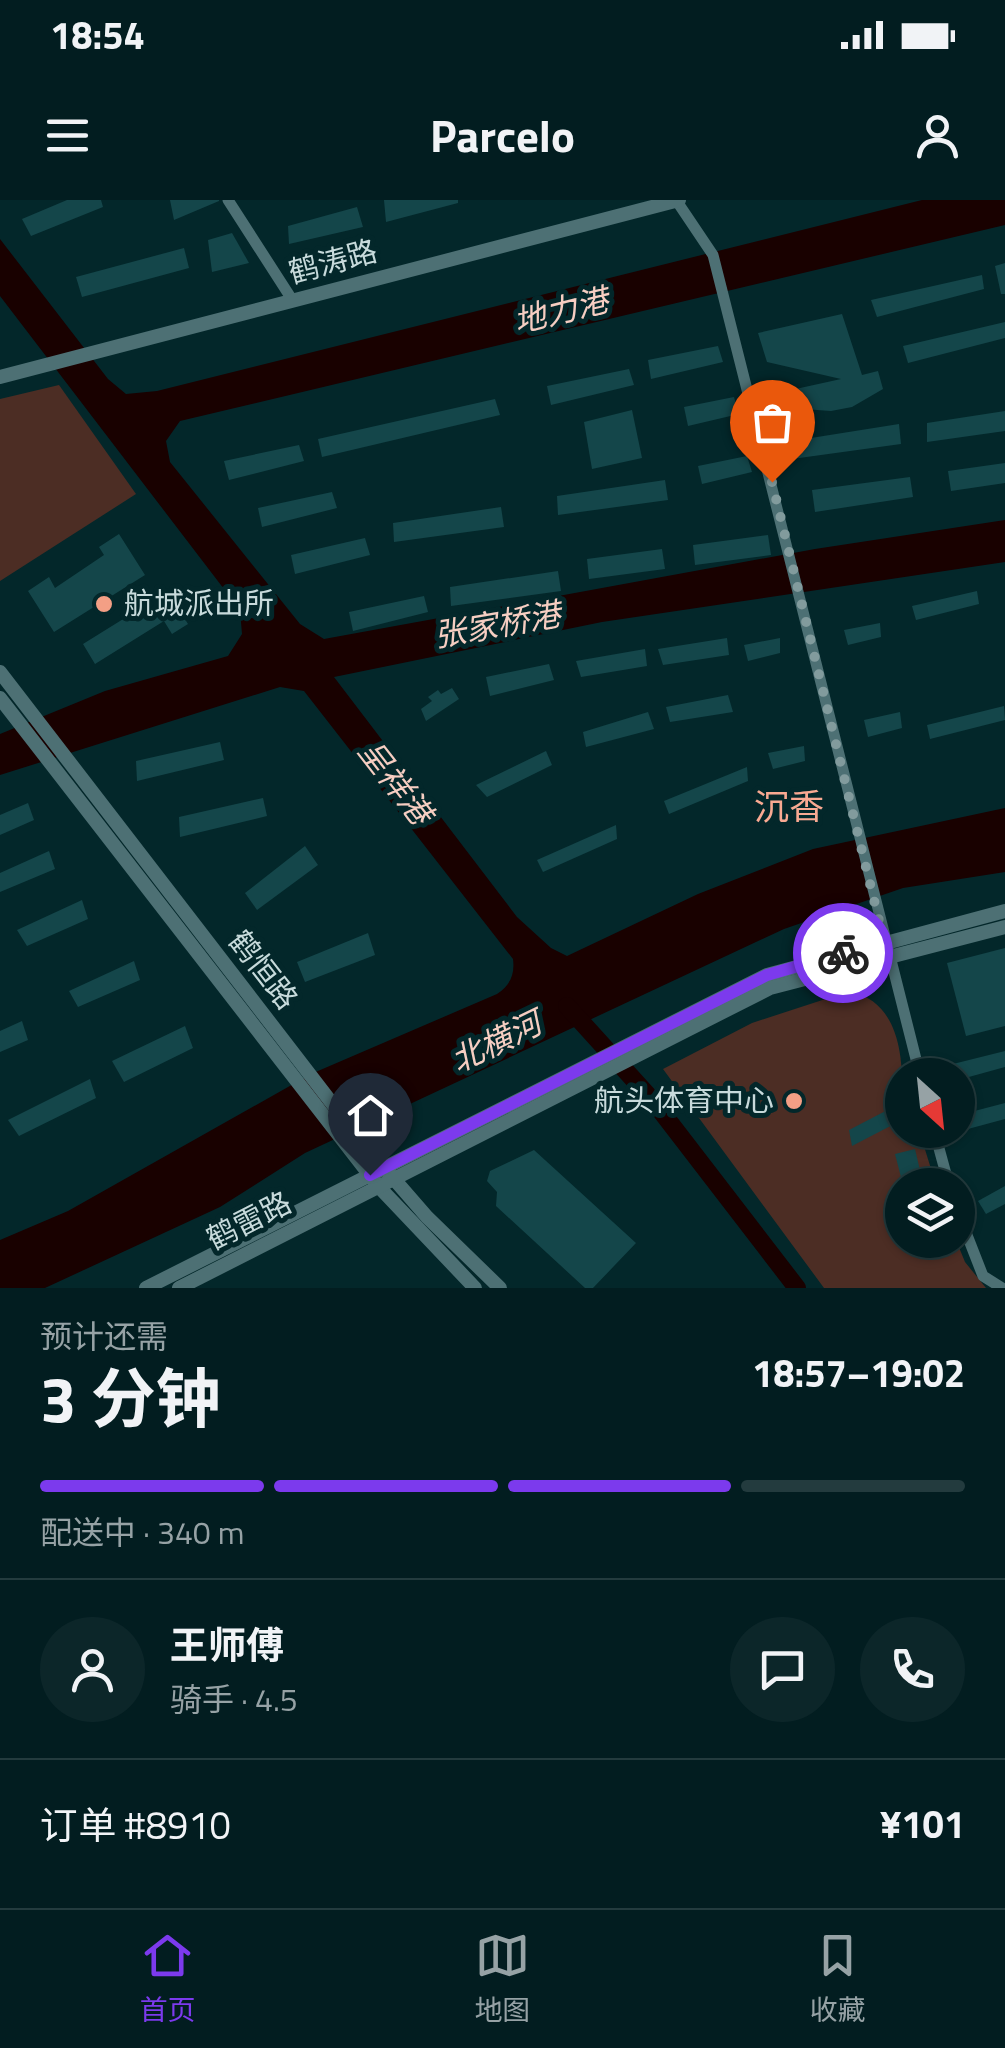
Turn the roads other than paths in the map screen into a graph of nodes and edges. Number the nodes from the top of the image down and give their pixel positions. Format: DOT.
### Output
graph roads {
  1 [pos="228,200"];
  2 [pos="677,200"];
  3 [pos="293,300"];
  4 [pos="0,377"];
  5 [pos="0,672"];
  6 [pos="0,698"];
  7 [pos="61,764"];
  8 [pos="1005,910"];
  9 [pos="1005,927"];
  10 [pos="885,949"];
  11 [pos="915,1058"];
  12 [pos="381,1177"];
  13 [pos="975,1256"];
  14 [pos="146,1288"];
  15 [pos="179,1288"];
  16 [pos="475,1288"];
  17 [pos="500,1288"];
  18 [pos="1002,1288"];
  1 -- 3 [label="street"];
  2 -- 3 [label="street, 鹤涛路"];
  2 -- 10 [label="street"];
  3 -- 4 [label="street, 鹤涛路"];
  5 -- 7 [label="street, 鹤恒路"];
  6 -- 7 [label="street, 鹤恒路"];
  7 -- 12 [label="street, 鹤恒路"];
  8 -- 10 [label="street"];
  9 -- 10 [label="street, 鹤雷路"];
  10 -- 11 [label="street"];
  10 -- 12 [label="street, 鹤雷路"];
  12 -- 14 [label="street, 鹤雷路"];
  12 -- 15 [label="street, 鹤雷路"];
  12 -- 16 [label="street, 鹤恒路"];
  12 -- 17 [label="street, 鹤恒路"];
  13 -- 18 [label="street"];
}
